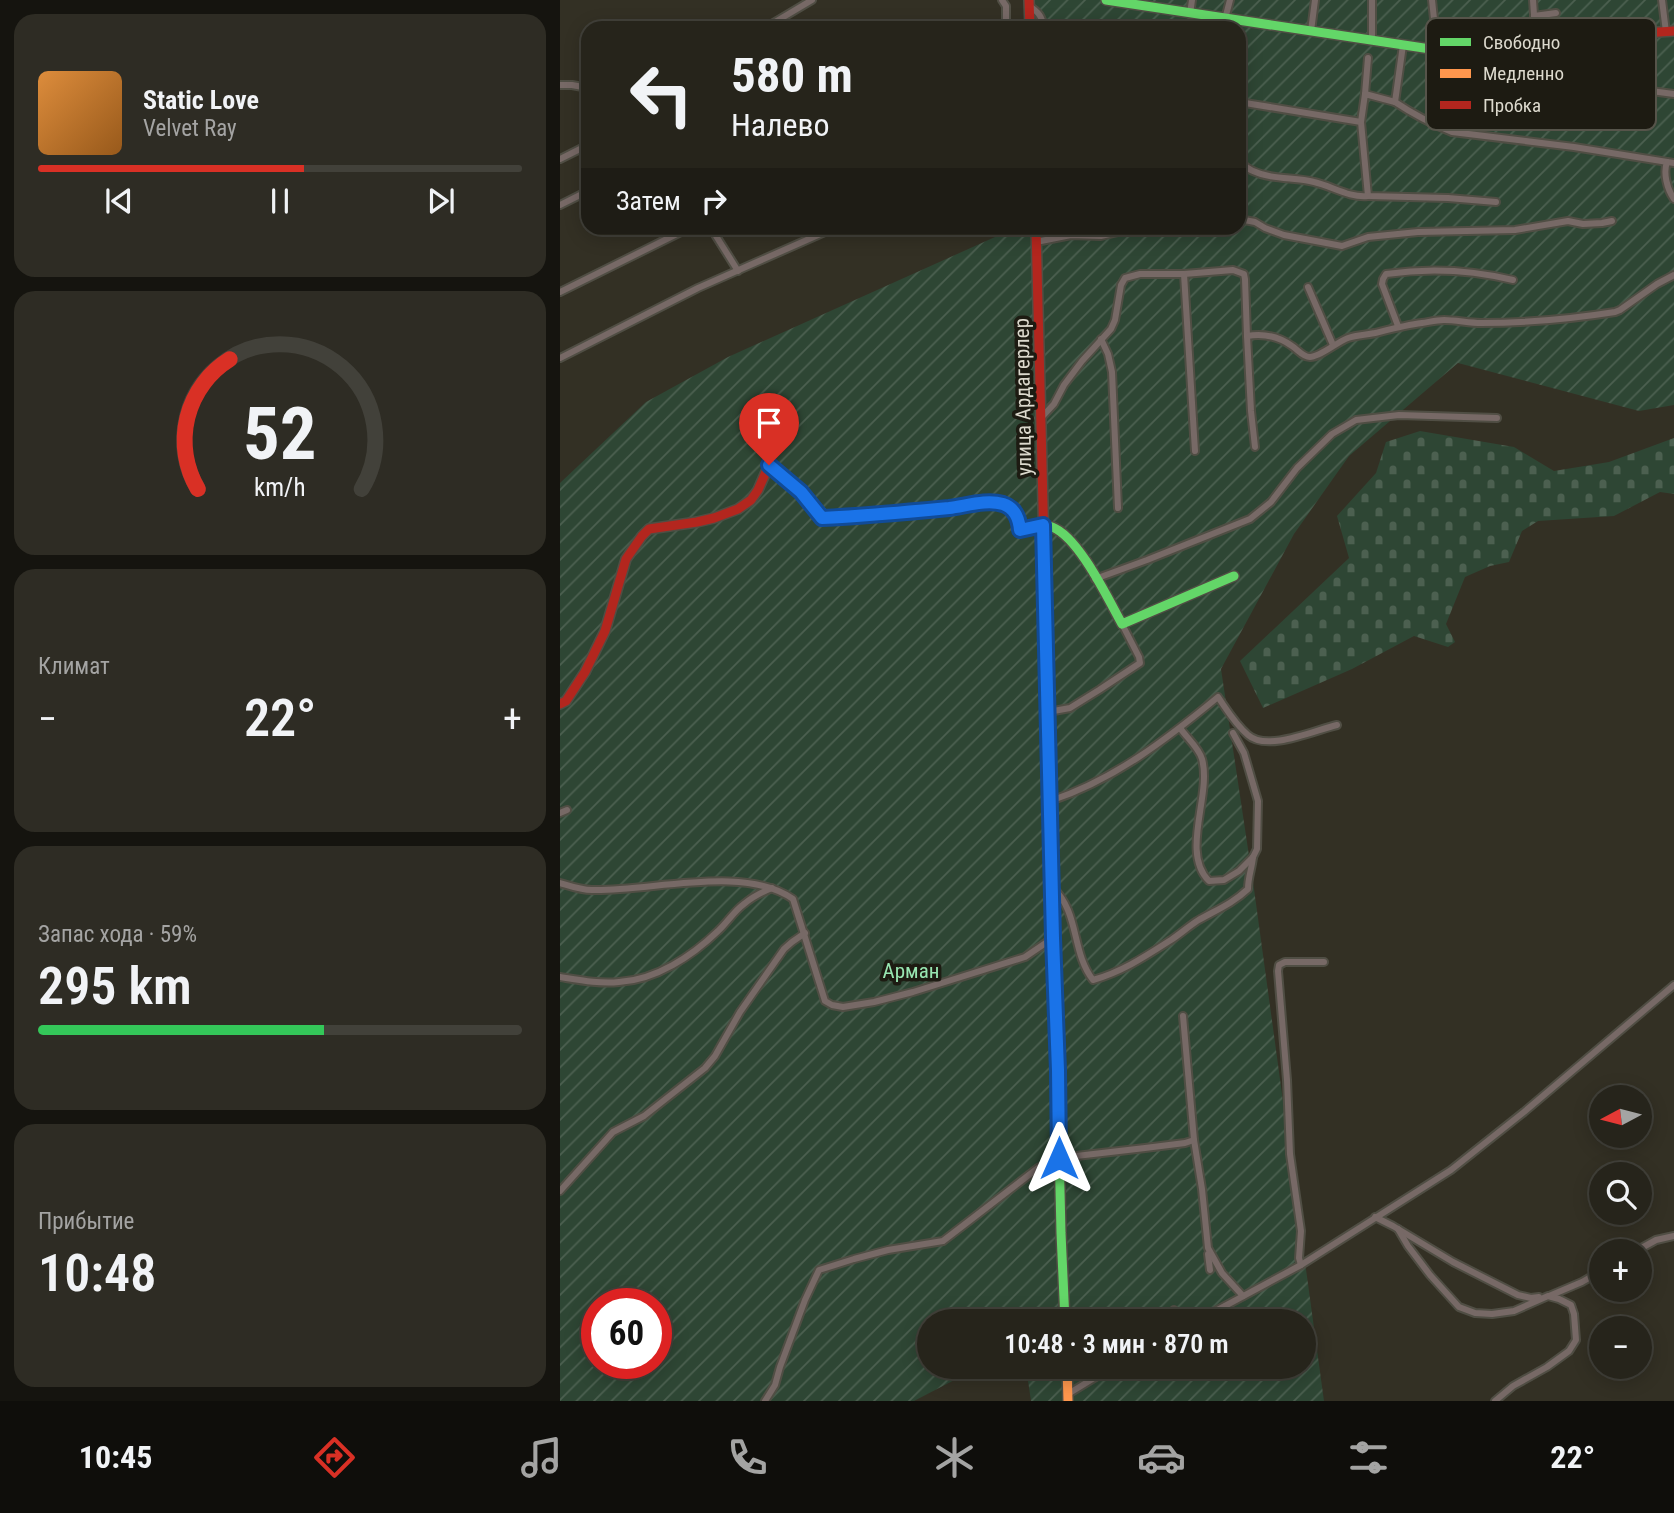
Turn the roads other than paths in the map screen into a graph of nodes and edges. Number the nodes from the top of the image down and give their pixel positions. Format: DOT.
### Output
graph roads {
  1 [pos="812,0"];
  2 [pos="1002,0"];
  3 [pos="1106,0"];
  4 [pos="1192,0"];
  5 [pos="1230,0"];
  6 [pos="1315,0"];
  7 [pos="1372,0"];
  8 [pos="1432,0"];
  9 [pos="1533,0"];
  10 [pos="1662,0"];
  11 [pos="1132,2"];
  12 [pos="1029,3"];
  13 [pos="1556,13"];
  14 [pos="1190,14"];
  15 [pos="1534,16"];
  16 [pos="1211,18"];
  17 [pos="1434,18"];
  18 [pos="1226,19"];
  19 [pos="777,21"];
  20 [pos="1006,21"];
  21 [pos="1030,21"];
  22 [pos="1042,21"];
  23 [pos="1211,21"];
  24 [pos="1240,21"];
  25 [pos="1246,22"];
  26 [pos="1311,31"];
  27 [pos="1670,32"];
  28 [pos="1372,40"];
  29 [pos="1403,45"];
  30 [pos="1426,48"];
  31 [pos="1368,58"];
  32 [pos="560,85"];
  33 [pos="581,87"];
  34 [pos="1656,92"];
  35 [pos="1365,94"];
  36 [pos="1674,94"];
  37 [pos="1395,102"];
  38 [pos="1246,103"];
  39 [pos="1426,121"];
  40 [pos="1361,122"];
  41 [pos="1447,130"];
  42 [pos="581,148"];
  43 [pos="560,159"];
  44 [pos="1671,162"];
  45 [pos="1246,167"];
  46 [pos="581,194"];
  47 [pos="1368,196"];
  48 [pos="1674,199"];
  49 [pos="1496,202"];
  50 [pos="560,205"];
  51 [pos="1246,220"];
  52 [pos="1612,221"];
  53 [pos="675,235"];
  54 [pos="715,235"];
  55 [pos="818,235"];
  56 [pos="1036,235"];
  57 [pos="1071,235"];
  58 [pos="1071,235"];
  59 [pos="1105,235"];
  60 [pos="1036,242"];
  61 [pos="738,271"];
  62 [pos="1184,274"];
  63 [pos="1674,275"];
  64 [pos="1513,280"];
  65 [pos="1308,287"];
  66 [pos="560,292"];
  67 [pos="1398,327"];
  68 [pos="1247,335"];
  69 [pos="1101,339"];
  70 [pos="1333,345"];
  71 [pos="560,357"];
  72 [pos="1041,418"];
  73 [pos="1497,418"];
  74 [pos="1255,447"];
  75 [pos="1195,451"];
  76 [pos="1118,508"];
  77 [pos="1043,525"];
  78 [pos="1234,576"];
  79 [pos="1095,579"];
  80 [pos="1122,624"];
  81 [pos="560,704"];
  82 [pos="1048,712"];
  83 [pos="1337,725"];
  84 [pos="1180,729"];
  85 [pos="1233,733"];
  86 [pos="1050,801"];
  87 [pos="1253,857"];
  88 [pos="560,883"];
  89 [pos="1052,887"];
  90 [pos="773,888"];
  91 [pos="805,933"];
  92 [pos="1053,938"];
  93 [pos="1324,962"];
  94 [pos="560,977"];
  95 [pos="1674,985"];
  96 [pos="1183,1016"];
  97 [pos="1194,1140"];
  98 [pos="1059,1158"];
  99 [pos="560,1191"];
  100 [pos="1375,1217"];
  101 [pos="1398,1229"];
  102 [pos="1674,1234"];
  103 [pos="1652,1242"];
  104 [pos="1208,1248"];
  105 [pos="1301,1265"];
  106 [pos="1210,1270"];
  107 [pos="1589,1278"];
  108 [pos="1243,1296"];
  109 [pos="1548,1296"];
  110 [pos="1065,1309"];
  111 [pos="1219,1309"];
  112 [pos="1067,1379"];
  113 [pos="1095,1379"];
  114 [pos="1068,1398"];
  115 [pos="765,1401"];
  116 [pos="1495,1401"];
  1 -- 19 [label="street"];
  2 -- 20 [label="street"];
  3 -- 11 [label="street"];
  4 -- 14 [label="street"];
  5 -- 18 [label="street"];
  6 -- 26 [label="street"];
  7 -- 28 [label="street"];
  8 -- 17 [label="street"];
  9 -- 15 [label="street"];
  10 -- 27 [label="street"];
  11 -- 14 [label="street"];
  12 -- 21 [label="street"];
  12 -- 22 [label="street"];
  13 -- 15 [label="street"];
  14 -- 16 [label="street"];
  16 -- 18 [label="street"];
  16 -- 23 [label="street"];
  18 -- 24 [label="street"];
  25 -- 26 [label="street"];
  26 -- 28 [label="street"];
  28 -- 29 [label="street"];
  29 -- 30 [label="street"];
  29 -- 37 [label="street"];
  31 -- 35 [label="street"];
  32 -- 33 [label="street"];
  34 -- 36 [label="street"];
  35 -- 37 [label="street"];
  35 -- 40 [label="street"];
  37 -- 39 [label="street"];
  38 -- 40 [label="street"];
  40 -- 47 [label="street"];
  41 -- 44 [label="street"];
  42 -- 43 [label="street"];
  44 -- 48 [label="street"];
  45 -- 47 [label="street"];
  46 -- 50 [label="street"];
  47 -- 49 [label="street"];
  51 -- 52 [label="street"];
  53 -- 66 [label="street"];
  54 -- 61 [label="street"];
  55 -- 61 [label="street"];
  56 -- 60 [label="street, улица Ардагерлер"];
  57 -- 59 [label="street"];
  58 -- 60 [label="street"];
  60 -- 72 [label="street, улица Ардагерлер"];
  61 -- 71 [label="street"];
  62 -- 68 [label="street"];
  62 -- 69 [label="street"];
  62 -- 75 [label="street"];
  63 -- 67 [label="street"];
  64 -- 67 [label="street"];
  65 -- 70 [label="street"];
  67 -- 70 [label="street"];
  68 -- 70 [label="street"];
  68 -- 74 [label="street"];
  69 -- 72 [label="street"];
  69 -- 76 [label="street"];
  72 -- 77 [label="street, улица Ардагерлер"];
  73 -- 79 [label="street"];
  77 -- 79 [label="street"];
  77 -- 81 [label="street"];
  77 -- 82 [label="street, улица Ардагерлер"];
  78 -- 80 [label="street"];
  79 -- 80 [label="street"];
  80 -- 82 [label="street"];
  82 -- 86 [label="street, улица Ардагерлер"];
  83 -- 84 [label="street"];
  84 -- 86 [label="street"];
  84 -- 87 [label="street"];
  85 -- 87 [label="street"];
  86 -- 89 [label="street, улица Ардагерлер"];
  87 -- 89 [label="street"];
  88 -- 90 [label="street"];
  89 -- 92 [label="street, улица Ардагерлер"];
  90 -- 91 [label="street"];
  90 -- 94 [label="street"];
  91 -- 92 [label="street"];
  91 -- 99 [label="street"];
  92 -- 98 [label="street, улица Ардагерлер"];
  93 -- 105 [label="street"];
  95 -- 100 [label="street"];
  96 -- 97 [label="street"];
  97 -- 98 [label="street"];
  97 -- 104 [label="street"];
  98 -- 110 [label="street, улица Ардагерлер"];
  98 -- 115 [label="street"];
  100 -- 101 [label="street"];
  100 -- 105 [label="street"];
  101 -- 109 [label="street"];
  101 -- 109 [label="street"];
  102 -- 103 [label="street"];
  104 -- 106 [label="street"];
  104 -- 108 [label="street"];
  105 -- 108 [label="street"];
  107 -- 109 [label="street"];
  108 -- 111 [label="street"];
  109 -- 116 [label="street"];
  112 -- 114 [label="street"];
  113 -- 114 [label="street"];
}
